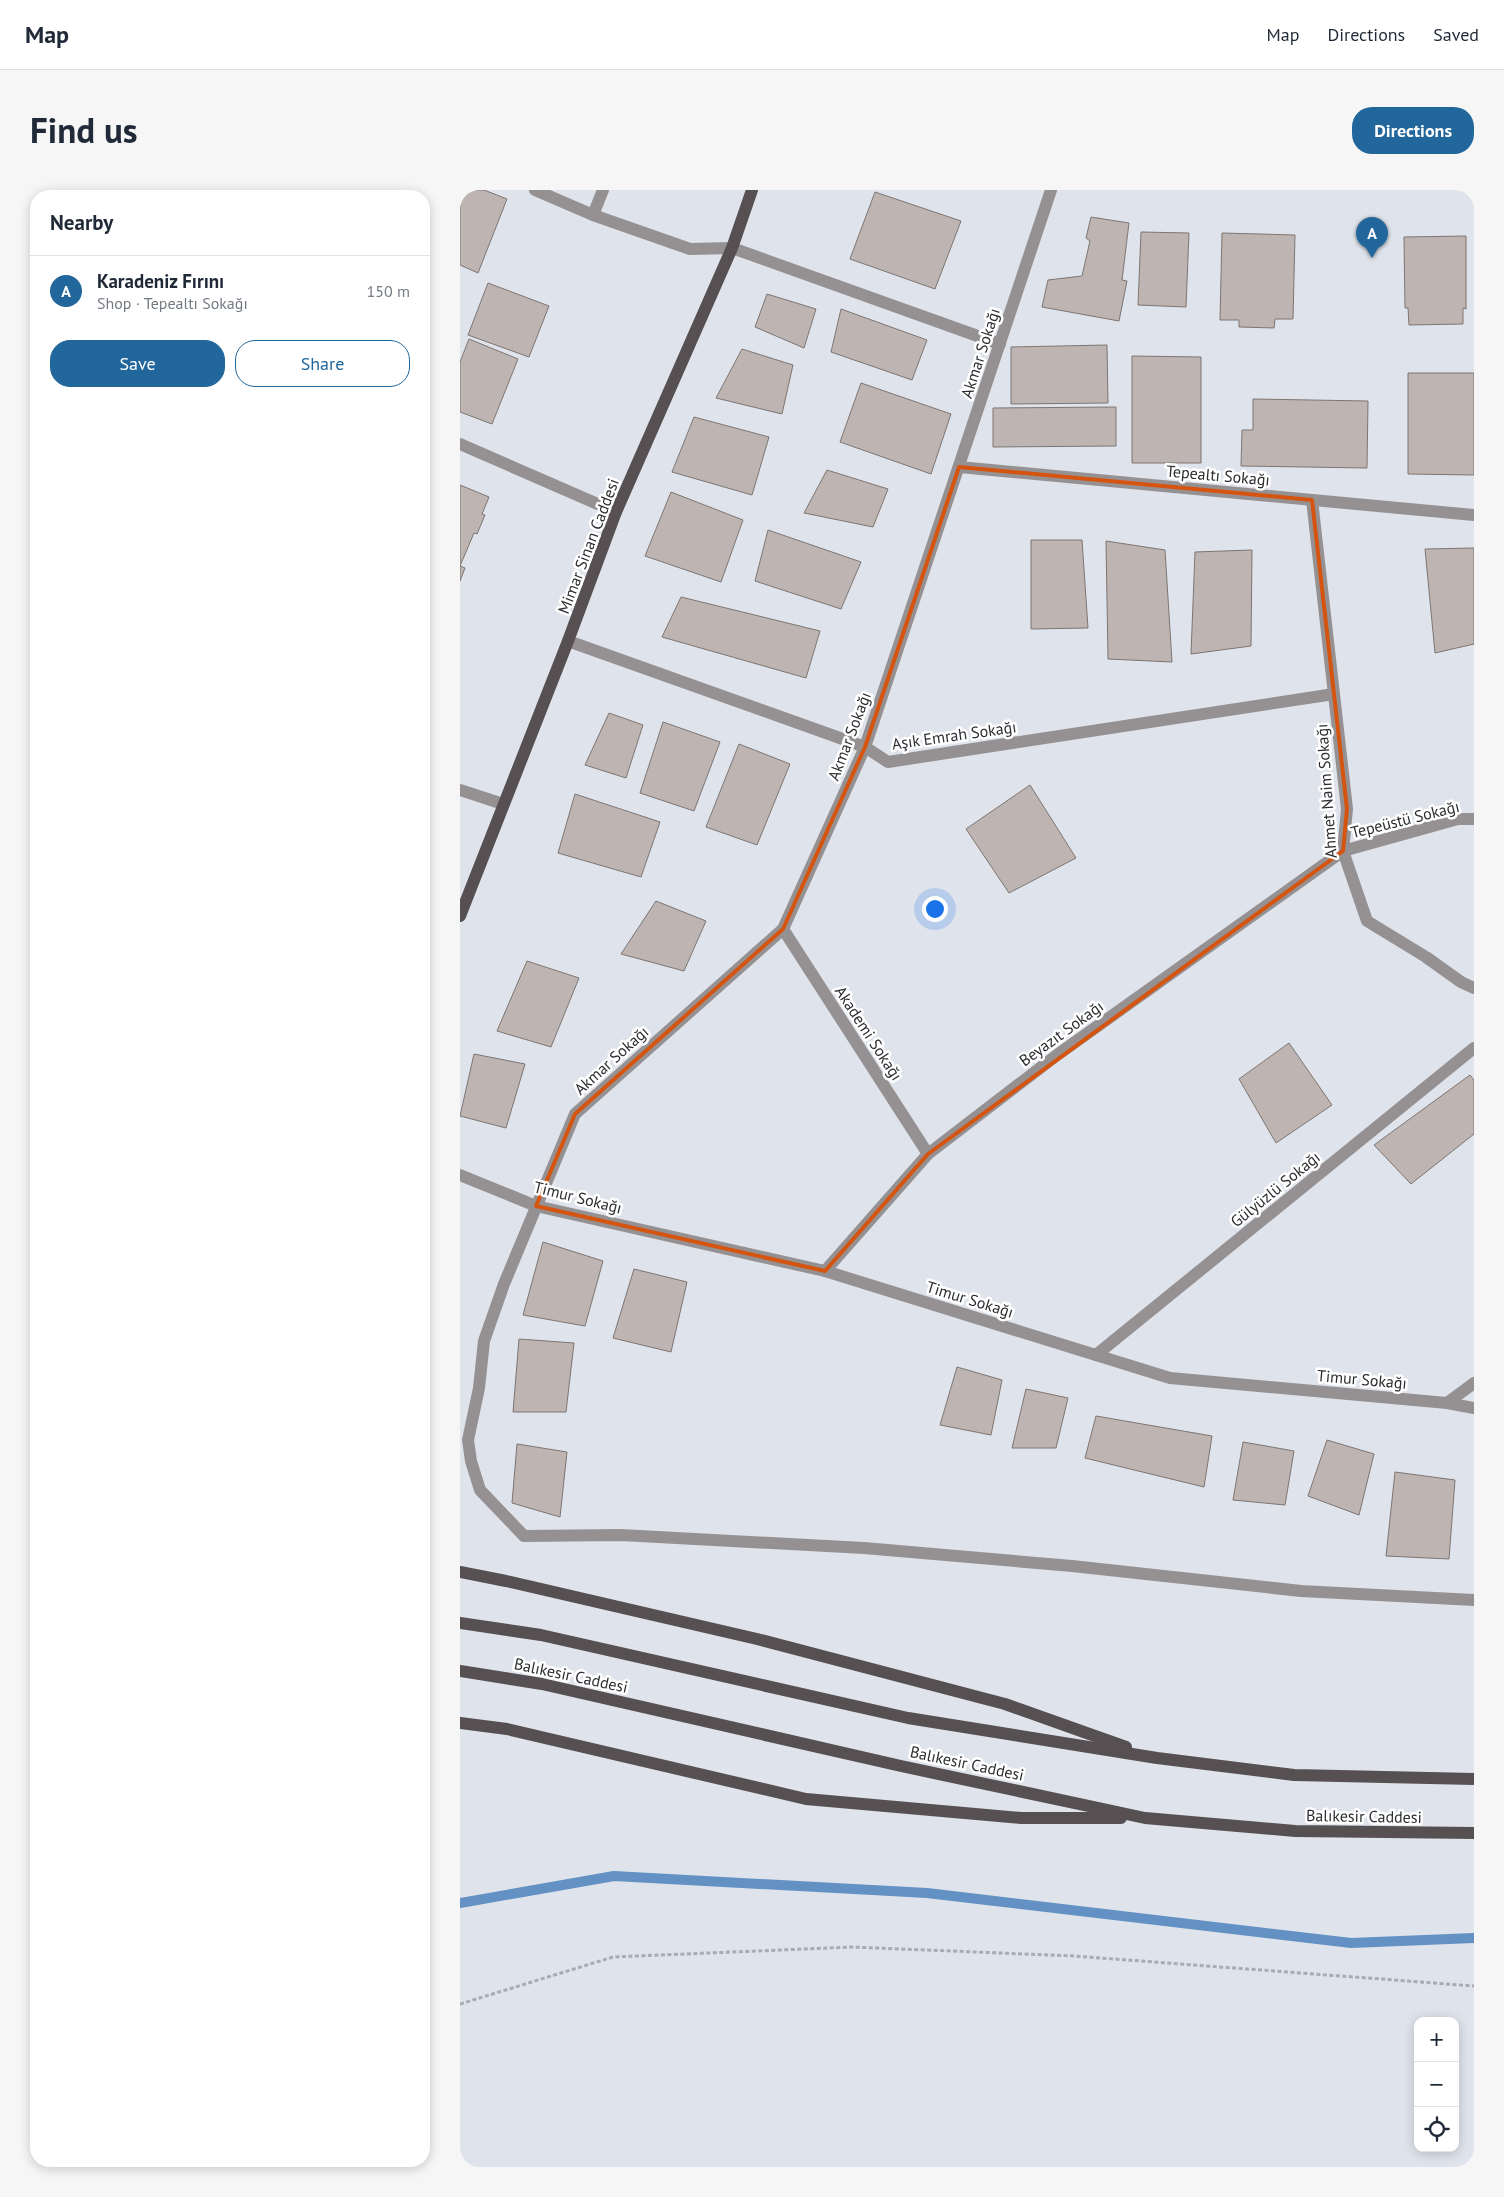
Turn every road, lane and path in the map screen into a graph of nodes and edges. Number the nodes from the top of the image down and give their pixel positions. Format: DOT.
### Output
graph roads {
  1 [pos="535,190"];
  2 [pos="603,190"];
  3 [pos="752,190"];
  4 [pos="1051,190"];
  5 [pos="593,215"];
  6 [pos="732,248"];
  7 [pos="1000,344"];
  8 [pos="460,444"];
  9 [pos="959,467"];
  10 [pos="1312,500"];
  11 [pos="616,512"];
  12 [pos="1474,515"];
  13 [pos="568,641"];
  14 [pos="1334,694"];
  15 [pos="865,747"];
  16 [pos="460,790"];
  17 [pos="503,804"];
  18 [pos="1474,819"];
  19 [pos="1343,851"];
  20 [pos="460,916"];
  21 [pos="783,929"];
  22 [pos="1474,988"];
  23 [pos="1474,1048"];
  24 [pos="928,1154"];
  25 [pos="460,1175"];
  26 [pos="536,1206"];
  27 [pos="825,1271"];
  28 [pos="1096,1355"];
  29 [pos="1474,1383"];
  30 [pos="1447,1403"];
  31 [pos="1474,1408"];
  32 [pos="460,1572"];
  33 [pos="1474,1600"];
  34 [pos="460,1623"];
  35 [pos="460,1671"];
  36 [pos="460,1723"];
  37 [pos="1157,1758"];
  38 [pos="1474,1779"];
  39 [pos="1145,1818"];
  40 [pos="1474,1833"];
  41 [pos="1474,1986"];
  42 [pos="460,2004"];
  1 -- 5 [label="street"];
  2 -- 5 [label="street"];
  3 -- 6 [label="main road, Mimar Sinan Caddesi"];
  4 -- 7 [label="street, Akmar Sokağı"];
  5 -- 6 [label="street"];
  6 -- 7 [label="street"];
  6 -- 11 [label="main road, Mimar Sinan Caddesi"];
  7 -- 9 [label="street, Akmar Sokağı"];
  8 -- 11 [label="street"];
  9 -- 10 [label="street, Tepealtı Sokağı"];
  9 -- 15 [label="street, Akmar Sokağı"];
  10 -- 12 [label="street, Tepealtı Sokağı"];
  10 -- 14 [label="street, Ahmet Naim Sokağı"];
  11 -- 13 [label="main road, Mimar Sinan Caddesi"];
  13 -- 15 [label="street, Aşık Emrah Sokağı"];
  13 -- 17 [label="main road, Mimar Sinan Caddesi"];
  14 -- 15 [label="street, Aşık Emrah Sokağı"];
  14 -- 19 [label="street, Ahmet Naim Sokağı"];
  15 -- 21 [label="street, Akmar Sokağı"];
  16 -- 17 [label="street"];
  17 -- 20 [label="main road, Mimar Sinan Caddesi"];
  18 -- 19 [label="street, Tepeüstü Sokağı"];
  19 -- 22 [label="street, Ahmet Naim Sokağı"];
  19 -- 24 [label="street, Beyazıt Sokağı"];
  21 -- 24 [label="street, Akademi Sokağı"];
  21 -- 26 [label="street, Akmar Sokağı"];
  23 -- 28 [label="street, Gülyüzlü Sokağı"];
  24 -- 27 [label="street, Beyazıt Sokağı"];
  25 -- 26 [label="street, Timur Sokağı"];
  26 -- 27 [label="street, Timur Sokağı"];
  26 -- 33 [label="street, Akmar Sokağı"];
  27 -- 28 [label="street, Timur Sokağı"];
  28 -- 30 [label="street, Timur Sokağı"];
  29 -- 30 [label="street"];
  30 -- 31 [label="street, Timur Sokağı"];
  32 -- 37 [label="main road"];
  34 -- 37 [label="main road, Balıkesir Caddesi"];
  35 -- 39 [label="main road, Balıkesir Caddesi"];
  36 -- 39 [label="main road"];
  37 -- 38 [label="main road, Balıkesir Caddesi"];
  39 -- 40 [label="main road, Balıkesir Caddesi"];
  41 -- 42 [label="path"];
}
